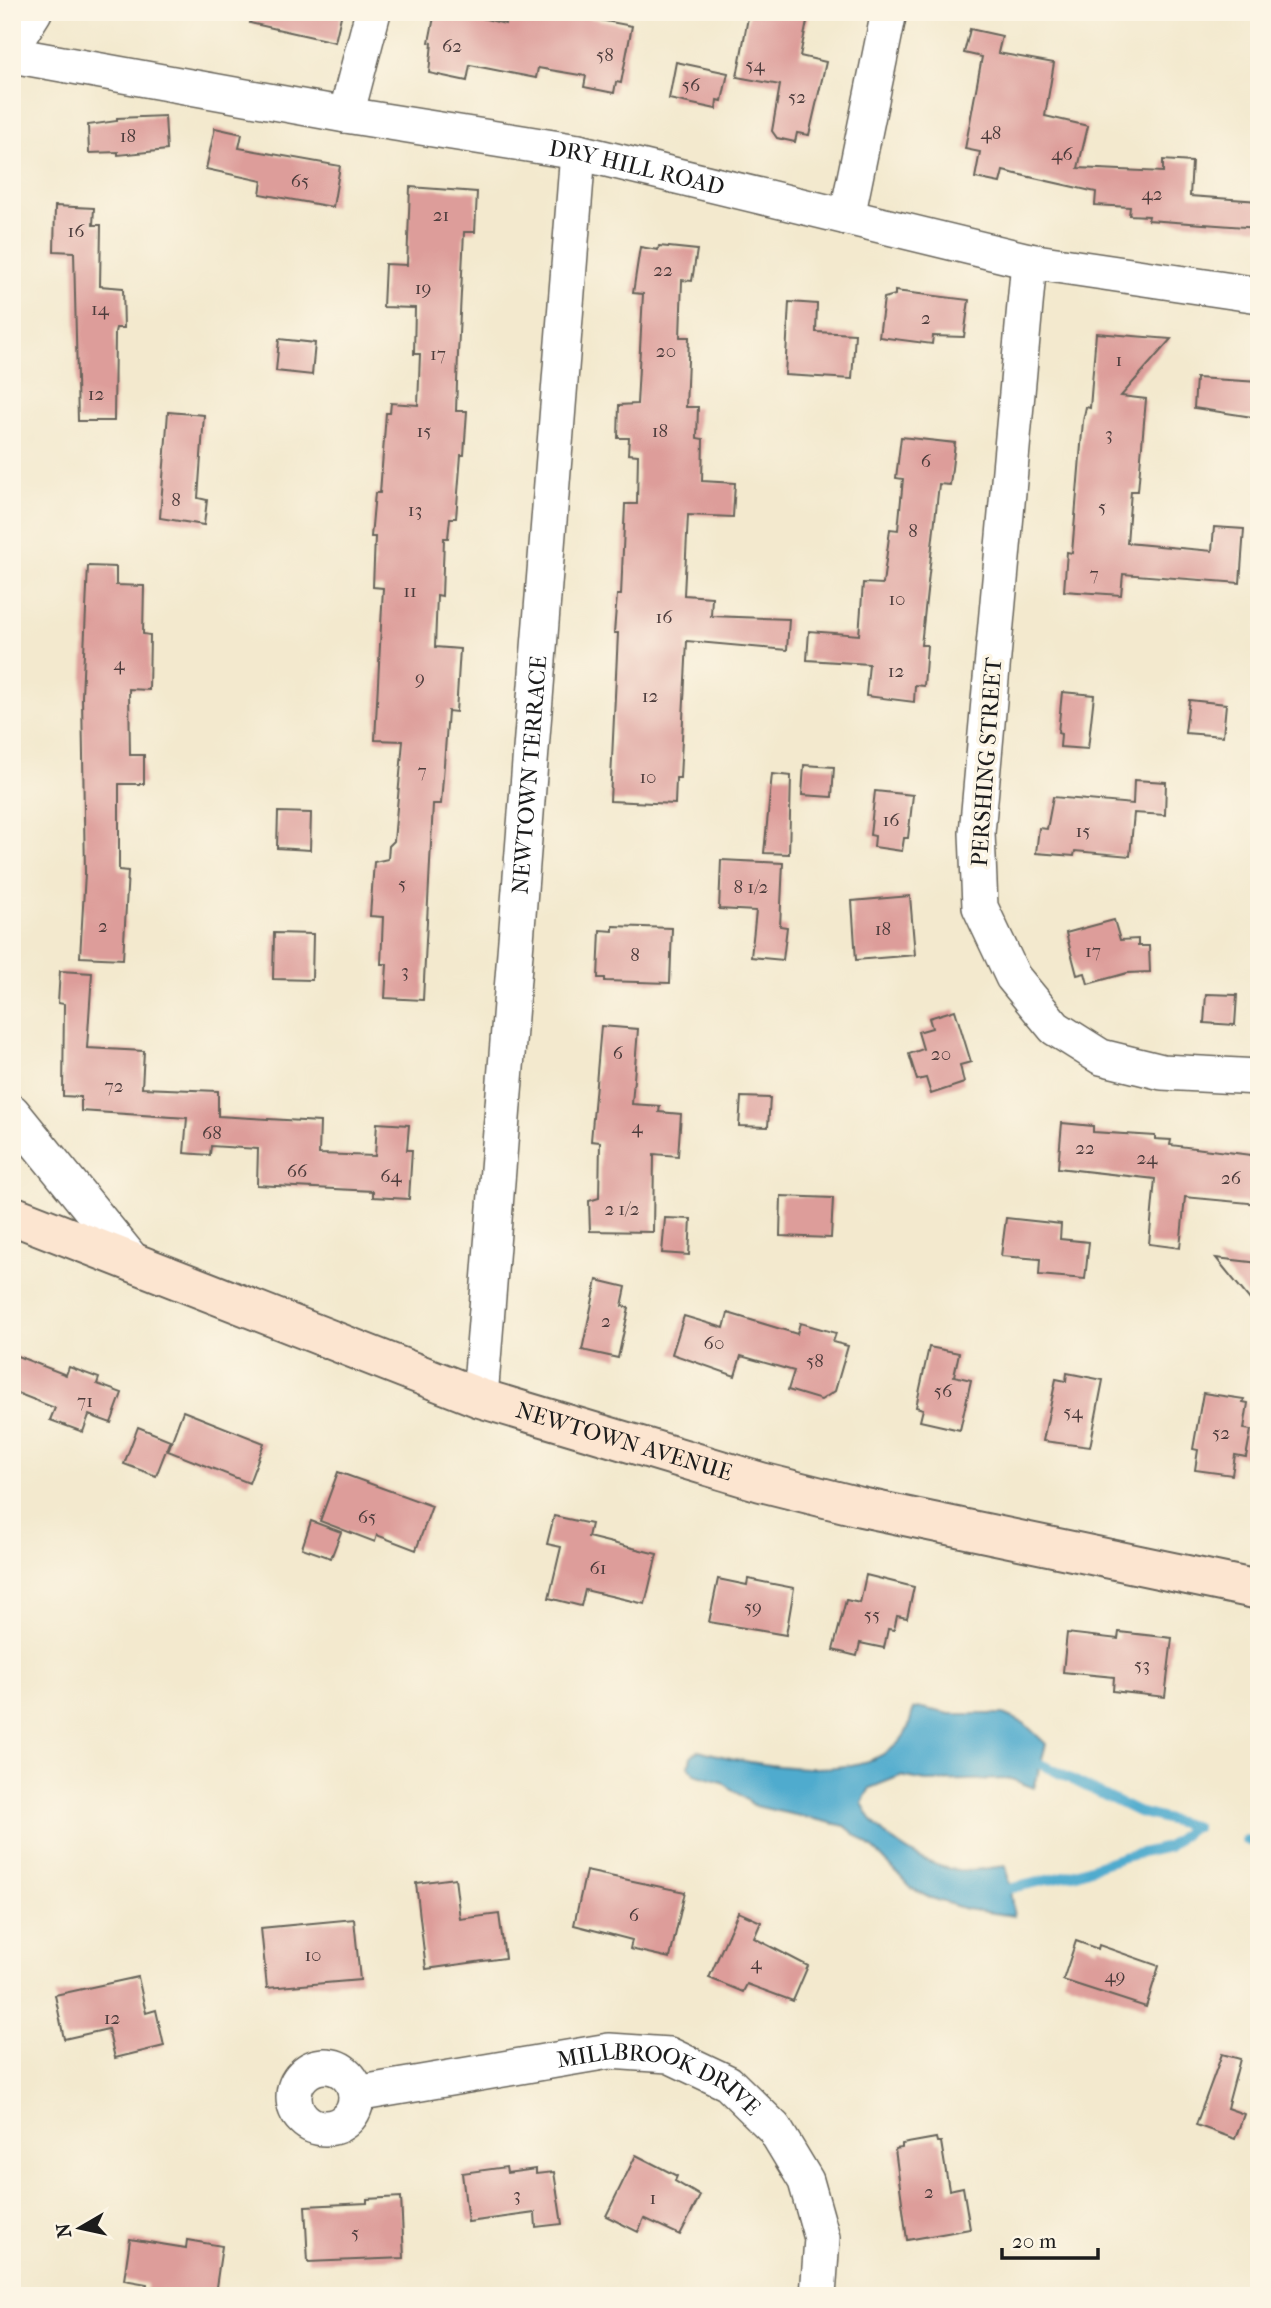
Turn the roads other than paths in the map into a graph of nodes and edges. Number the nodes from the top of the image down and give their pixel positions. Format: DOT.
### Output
graph roads {
  1 [pos="34,12"];
  2 [pos="373,12"];
  3 [pos="889,12"];
  4 [pos="12,47"];
  5 [pos="12,55"];
  6 [pos="346,115"];
  7 [pos="578,152"];
  8 [pos="847,217"];
  9 [pos="1029,261"];
  10 [pos="1259,295"];
  11 [pos="1259,1077"];
  12 [pos="12,1112"];
  13 [pos="12,1215"];
  14 [pos="132,1261"];
  15 [pos="480,1398"];
  16 [pos="1259,1590"];
  17 [pos="356,2094"];
  18 [pos="818,2296"];
  1 -- 4 [label="street"];
  2 -- 6 [label="street"];
  3 -- 8 [label="street"];
  5 -- 6 [label="street, DRY HILL ROAD"];
  6 -- 7 [label="street, DRY HILL ROAD"];
  7 -- 8 [label="street, DRY HILL ROAD"];
  7 -- 15 [label="street, NEWTOWN TERRACE"];
  8 -- 9 [label="street, DRY HILL ROAD"];
  9 -- 10 [label="street, DRY HILL ROAD"];
  9 -- 11 [label="street, PERSHING STREET"];
  12 -- 14 [label="street"];
  13 -- 14 [label="main road, NEWTOWN AVENUE"];
  14 -- 15 [label="main road, NEWTOWN AVENUE"];
  15 -- 16 [label="main road, NEWTOWN AVENUE"];
  17 -- 18 [label="street, MILLBROOK DRIVE"];
}
